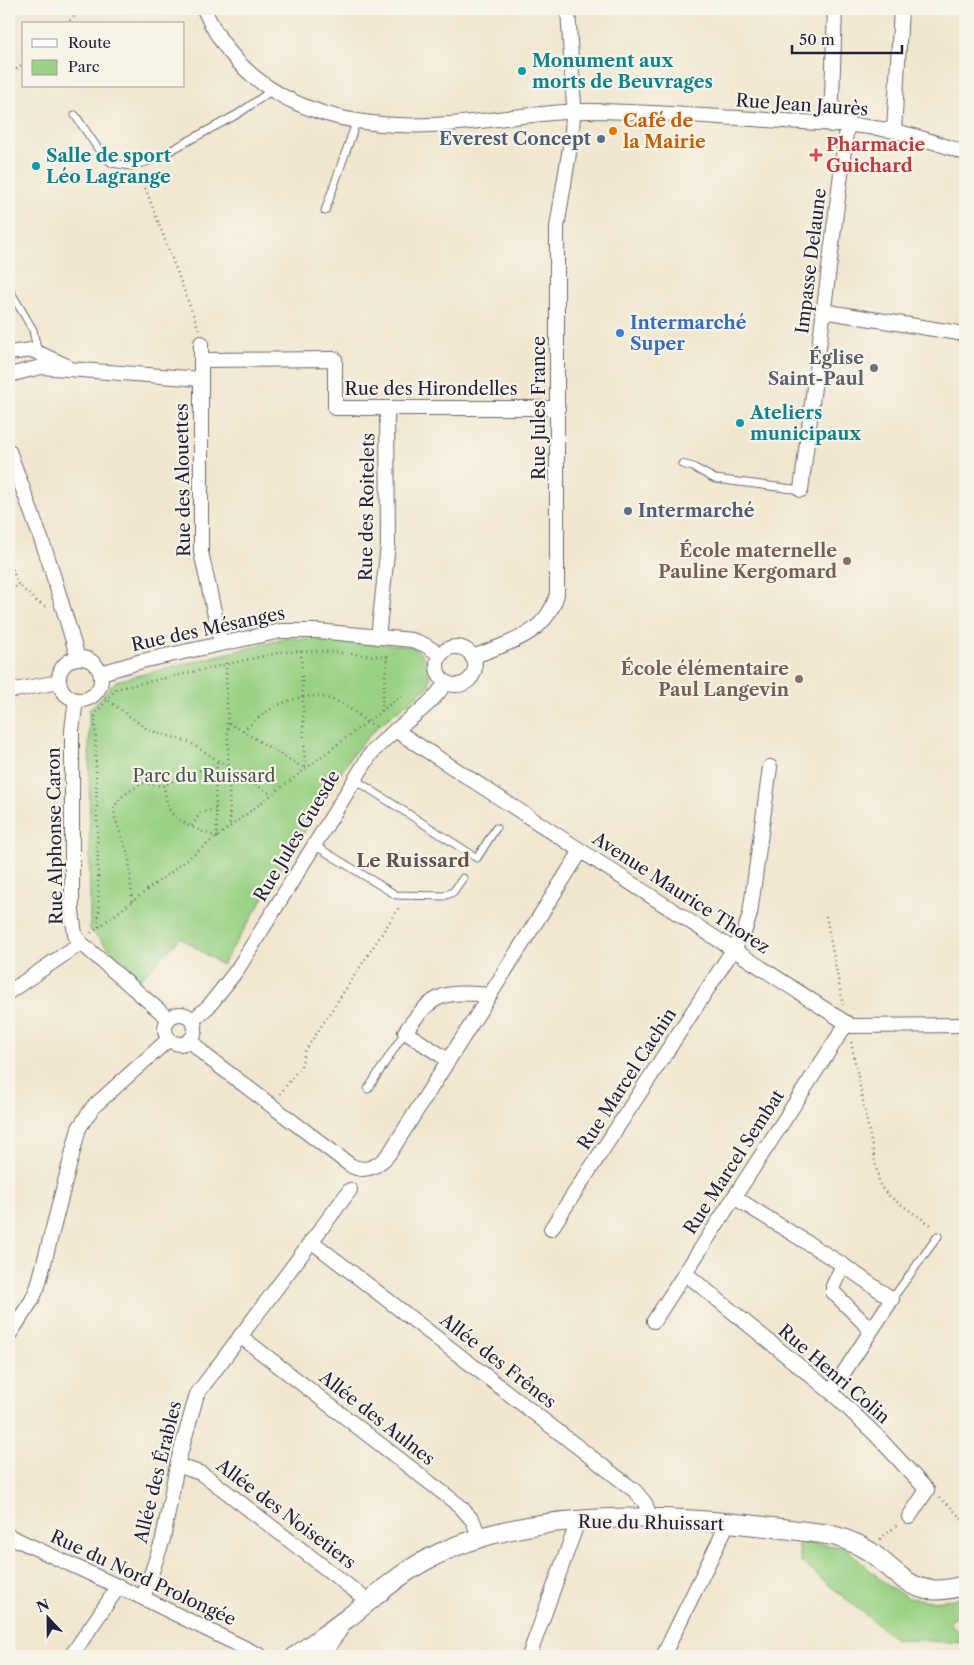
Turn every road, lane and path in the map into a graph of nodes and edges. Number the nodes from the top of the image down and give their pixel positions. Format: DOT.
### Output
graph roads {
  1 [pos="82,9"];
  2 [pos="204,9"];
  3 [pos="568,9"];
  4 [pos="835,9"];
  5 [pos="901,9"];
  6 [pos="68,22"];
  7 [pos="22,64"];
  8 [pos="9,76"];
  9 [pos="271,91"];
  10 [pos="573,112"];
  11 [pos="75,115"];
  12 [pos="357,120"];
  13 [pos="831,125"];
  14 [pos="847,126"];
  15 [pos="894,131"];
  16 [pos="965,153"];
  17 [pos="137,165"];
  18 [pos="324,211"];
  19 [pos="9,289"];
  20 [pos="822,311"];
  21 [pos="965,334"];
  22 [pos="201,343"];
  23 [pos="9,352"];
  24 [pos="38,352"];
  25 [pos="200,360"];
  26 [pos="40,367"];
  27 [pos="73,368"];
  28 [pos="9,375"];
  29 [pos="201,379"];
  30 [pos="387,408"];
  31 [pos="558,408"];
  32 [pos="9,451"];
  33 [pos="682,464"];
  34 [pos="801,490"];
  35 [pos="9,560"];
  36 [pos="18,584"];
  37 [pos="9,595"];
  38 [pos="64,610"];
  39 [pos="384,637"];
  40 [pos="221,643"];
  41 [pos="301,651"];
  42 [pos="441,655"];
  43 [pos="387,657"];
  44 [pos="472,657"];
  45 [pos="78,658"];
  46 [pos="226,663"];
  47 [pos="100,673"];
  48 [pos="59,682"];
  49 [pos="446,682"];
  50 [pos="9,691"];
  51 [pos="406,692"];
  52 [pos="102,696"];
  53 [pos="302,698"];
  54 [pos="76,700"];
  55 [pos="381,710"];
  56 [pos="228,722"];
  57 [pos="365,723"];
  58 [pos="243,731"];
  59 [pos="391,734"];
  60 [pos="217,762"];
  61 [pos="770,767"];
  62 [pos="305,768"];
  63 [pos="230,770"];
  64 [pos="354,779"];
  65 [pos="164,786"];
  66 [pos="272,794"];
  67 [pos="215,809"];
  68 [pos="192,826"];
  69 [pos="230,826"];
  70 [pos="496,828"];
  71 [pos="217,836"];
  72 [pos="314,844"];
  73 [pos="580,850"];
  74 [pos="462,878"];
  75 [pos="401,896"];
  76 [pos="132,902"];
  77 [pos="826,916"];
  78 [pos="99,927"];
  79 [pos="81,943"];
  80 [pos="734,949"];
  81 [pos="9,992"];
  82 [pos="489,994"];
  83 [pos="169,1019"];
  84 [pos="193,1020"];
  85 [pos="847,1024"];
  86 [pos="965,1025"];
  87 [pos="405,1032"];
  88 [pos="169,1039"];
  89 [pos="190,1040"];
  90 [pos="448,1060"];
  91 [pos="368,1089"];
  92 [pos="272,1105"];
  93 [pos="350,1190"];
  94 [pos="734,1197"];
  95 [pos="551,1229"];
  96 [pos="938,1236"];
  97 [pos="311,1241"];
  98 [pos="843,1265"];
  99 [pos="685,1273"];
  100 [pos="892,1299"];
  101 [pos="654,1321"];
  102 [pos="10,1330"];
  103 [pos="872,1330"];
  104 [pos="240,1336"];
  105 [pos="831,1392"];
  106 [pos="177,1465"];
  107 [pos="927,1490"];
  108 [pos="909,1517"];
  109 [pos="651,1519"];
  110 [pos="578,1521"];
  111 [pos="728,1523"];
  112 [pos="965,1523"];
  113 [pos="9,1536"];
  114 [pos="480,1538"];
  115 [pos="866,1550"];
  116 [pos="965,1585"];
  117 [pos="119,1586"];
  118 [pos="143,1598"];
  119 [pos="368,1600"];
  120 [pos="345,1620"];
  121 [pos="71,1656"];
  122 [pos="261,1656"];
  123 [pos="296,1656"];
  124 [pos="324,1656"];
  125 [pos="529,1656"];
  126 [pos="663,1656"];
  1 -- 6 [label="path"];
  2 -- 9 [label="street, Rue Jean Jaurès"];
  3 -- 10 [label="street, Rue Jules France"];
  4 -- 13 [label="street"];
  5 -- 15 [label="street"];
  7 -- 8 [label="path"];
  9 -- 12 [label="street, Rue Jean Jaurès"];
  9 -- 17 [label="lane"];
  10 -- 12 [label="street, Rue Jean Jaurès"];
  10 -- 13 [label="street, Rue Jean Jaurès"];
  10 -- 31 [label="street, Rue Jules France"];
  11 -- 17 [label="lane"];
  12 -- 18 [label="lane"];
  13 -- 14 [label="street, Rue Jean Jaurès"];
  14 -- 15 [label="street, Rue Jean Jaurès"];
  14 -- 20 [label="street, Impasse Delaune"];
  15 -- 16 [label="street, Rue Jean Jaurès"];
  17 -- 22 [label="path"];
  19 -- 24 [label="lane"];
  20 -- 21 [label="street"];
  20 -- 34 [label="street, Impasse Delaune"];
  22 -- 25 [label="street, Rue des Alouettes"];
  23 -- 24 [label="street"];
  24 -- 26 [label="lane"];
  24 -- 27 [label="street"];
  25 -- 29 [label="street, Rue des Alouettes"];
  25 -- 30 [label="street, Rue des Hirondelles"];
  26 -- 27 [label="street"];
  26 -- 28 [label="street"];
  27 -- 29 [label="street"];
  29 -- 40 [label="street, Rue des Alouettes"];
  30 -- 31 [label="street, Rue des Hirondelles"];
  30 -- 39 [label="street, Rue des Roitelets"];
  31 -- 44 [label="street, Rue Jules France"];
  32 -- 38 [label="street"];
  33 -- 34 [label="lane"];
  35 -- 36 [label="path"];
  36 -- 37 [label="path"];
  36 -- 38 [label="path"];
  38 -- 45 [label="street"];
  39 -- 40 [label="street, Rue des Mésanges"];
  39 -- 42 [label="street, Rue des Mésanges"];
  39 -- 43 [label="path"];
  40 -- 47 [label="street, Rue des Mésanges"];
  41 -- 43 [label="path"];
  41 -- 46 [label="path"];
  41 -- 53 [label="path"];
  42 -- 44 [label="street"];
  42 -- 49 [label="street"];
  43 -- 55 [label="path"];
  44 -- 49 [label="street"];
  45 -- 47 [label="street"];
  45 -- 48 [label="street"];
  46 -- 52 [label="path"];
  46 -- 56 [label="path"];
  47 -- 52 [label="street"];
  48 -- 50 [label="street"];
  48 -- 54 [label="street"];
  49 -- 59 [label="street, Rue Jules Guesde"];
  51 -- 55 [label="path"];
  52 -- 54 [label="street"];
  52 -- 60 [label="path"];
  52 -- 78 [label="path"];
  53 -- 57 [label="path"];
  53 -- 58 [label="path"];
  53 -- 62 [label="path"];
  54 -- 79 [label="street, Rue Alphonse Caron"];
  55 -- 57 [label="path"];
  56 -- 58 [label="path"];
  56 -- 63 [label="path"];
  57 -- 59 [label="path"];
  57 -- 62 [label="path"];
  58 -- 62 [label="path"];
  59 -- 64 [label="street, Rue Jules Guesde"];
  59 -- 73 [label="street, Avenue Maurice Thorez"];
  60 -- 63 [label="path"];
  60 -- 65 [label="path"];
  60 -- 67 [label="path"];
  61 -- 80 [label="street, Rue Marcel Cachin"];
  62 -- 66 [label="path"];
  63 -- 66 [label="path"];
  63 -- 69 [label="path"];
  64 -- 70 [label="lane"];
  64 -- 72 [label="street, Rue Jules Guesde"];
  65 -- 68 [label="path"];
  65 -- 76 [label="path"];
  66 -- 69 [label="path"];
  67 -- 68 [label="path"];
  67 -- 71 [label="path"];
  68 -- 71 [label="path"];
  69 -- 71 [label="path"];
  71 -- 76 [label="path"];
  72 -- 75 [label="lane"];
  72 -- 84 [label="street, Rue Jules Guesde"];
  73 -- 80 [label="street, Avenue Maurice Thorez"];
  73 -- 82 [label="street"];
  74 -- 75 [label="lane"];
  75 -- 92 [label="path"];
  76 -- 78 [label="path"];
  77 -- 85 [label="path"];
  78 -- 79 [label="path"];
  79 -- 81 [label="street"];
  79 -- 83 [label="street, Rue Alphonse Caron"];
  80 -- 85 [label="street, Avenue Maurice Thorez"];
  80 -- 95 [label="street, Rue Marcel Cachin"];
  82 -- 87 [label="street"];
  82 -- 90 [label="street"];
  83 -- 84 [label="street"];
  83 -- 88 [label="street"];
  84 -- 89 [label="street"];
  85 -- 86 [label="street, Avenue Maurice Thorez"];
  85 -- 94 [label="street, Rue Marcel Sembat"];
  85 -- 96 [label="path"];
  87 -- 90 [label="street"];
  87 -- 91 [label="lane"];
  88 -- 89 [label="street"];
  88 -- 102 [label="street"];
  89 -- 92 [label="street"];
  90 -- 92 [label="street"];
  93 -- 97 [label="street, Allée des Érables"];
  94 -- 98 [label="street"];
  94 -- 99 [label="street, Rue Marcel Sembat"];
  96 -- 100 [label="lane"];
  97 -- 104 [label="street, Allée des Érables"];
  97 -- 109 [label="street, Allée des Frênes"];
  98 -- 100 [label="street"];
  98 -- 103 [label="street"];
  99 -- 101 [label="street, Rue Marcel Sembat"];
  99 -- 105 [label="street, Rue Henri Colin"];
  100 -- 103 [label="street"];
  103 -- 105 [label="street"];
  104 -- 106 [label="street, Allée des Érables"];
  104 -- 114 [label="street, Allée des Aulnes"];
  105 -- 107 [label="street, Rue Henri Colin"];
  106 -- 118 [label="street, Allée des Érables"];
  106 -- 119 [label="street, Allée des Noisetiers"];
  107 -- 108 [label="street"];
  107 -- 112 [label="path"];
  108 -- 115 [label="path"];
  109 -- 110 [label="street, Rue du Rhuissart"];
  109 -- 111 [label="street, Rue du Rhuissart"];
  110 -- 114 [label="street, Rue du Rhuissart"];
  110 -- 125 [label="street"];
  111 -- 115 [label="street, Rue du Rhuissart"];
  111 -- 126 [label="street"];
  113 -- 117 [label="street, Rue du Nord Prolongée"];
  114 -- 119 [label="street, Rue du Rhuissart"];
  115 -- 116 [label="street, Rue du Rhuissart"];
  117 -- 118 [label="street, Rue du Nord Prolongée"];
  117 -- 121 [label="street"];
  118 -- 122 [label="street, Rue du Nord Prolongée"];
  119 -- 120 [label="street, Rue du Rhuissart"];
  120 -- 123 [label="street, Rue du Rhuissart"];
  120 -- 124 [label="street, Rue du Rhuissart"];
}
